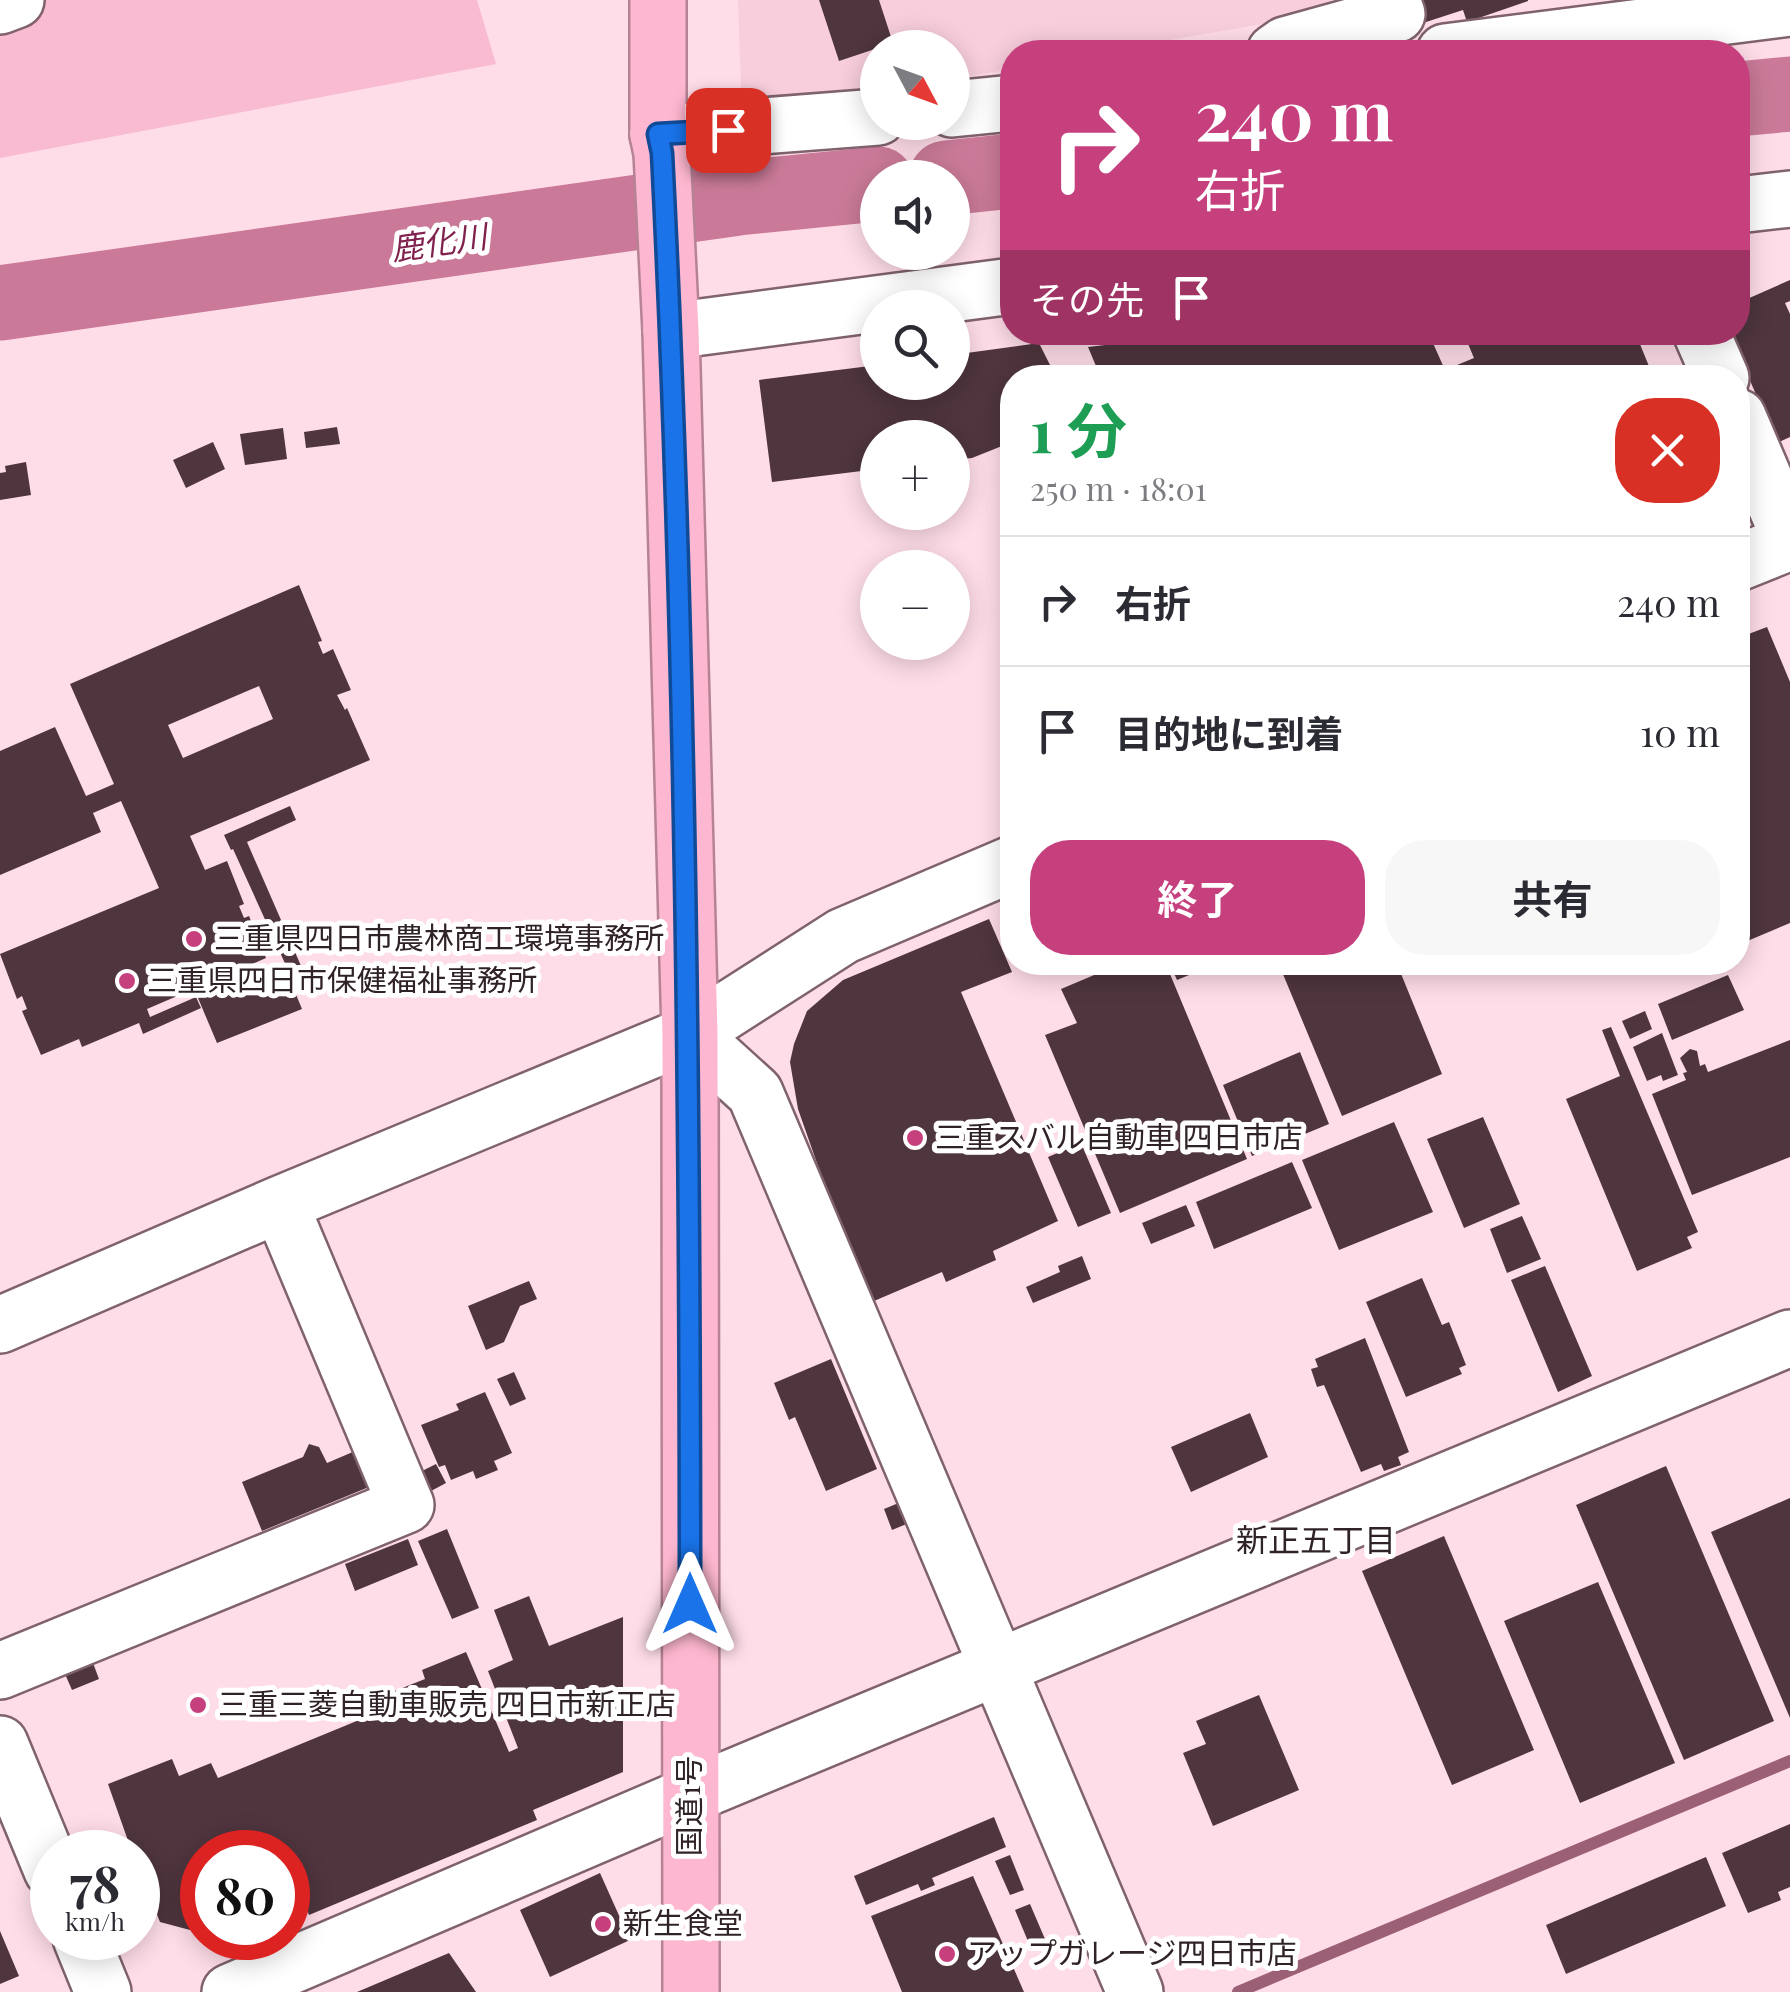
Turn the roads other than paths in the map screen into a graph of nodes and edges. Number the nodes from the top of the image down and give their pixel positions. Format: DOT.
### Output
graph roads {
  1 [pos="16,0"];
  2 [pos="658,0"];
  3 [pos="1392,0"];
  4 [pos="0,6"];
  5 [pos="1790,8"];
  6 [pos="1307,40"];
  7 [pos="1539,40"];
  8 [pos="1000,104"];
  9 [pos="970,107"];
  10 [pos="860,119"];
  11 [pos="660,143"];
  12 [pos="1790,199"];
  13 [pos="1750,204"];
  14 [pos="1000,288"];
  15 [pos="671,331"];
  16 [pos="1750,445"];
  17 [pos="1790,540"];
  18 [pos="1750,558"];
  19 [pos="1000,869"];
  20 [pos="690,1034"];
  21 [pos="280,1204"];
  22 [pos="0,1325"];
  23 [pos="1790,1338"];
  24 [pos="998,1669"];
  25 [pos="0,1671"];
  26 [pos="0,1744"];
  27 [pos="690,1794"];
  28 [pos="35,1830"];
  29 [pos="90,1960"];
  30 [pos="104,1992"];
  31 [pos="230,1992"];
  32 [pos="691,1992"];
  33 [pos="1135,1992"];
  1 -- 4 [label="street"];
  2 -- 11 [label="highway, 国道1号"];
  3 -- 6 [label="street"];
  5 -- 7 [label="street"];
  8 -- 9 [label="street"];
  10 -- 11 [label="street"];
  11 -- 15 [label="highway, 国道1号"];
  12 -- 13 [label="street"];
  14 -- 15 [label="street"];
  15 -- 20 [label="highway, 国道1号"];
  16 -- 17 [label="street"];
  17 -- 18 [label="street"];
  19 -- 20 [label="street"];
  20 -- 21 [label="street"];
  20 -- 24 [label="street"];
  20 -- 27 [label="highway, 国道1号"];
  21 -- 22 [label="street"];
  21 -- 25 [label="street"];
  23 -- 24 [label="street"];
  24 -- 27 [label="street"];
  24 -- 33 [label="street"];
  26 -- 28 [label="street"];
  27 -- 31 [label="street"];
  27 -- 32 [label="highway, 国道1号"];
  29 -- 30 [label="street"];
}
